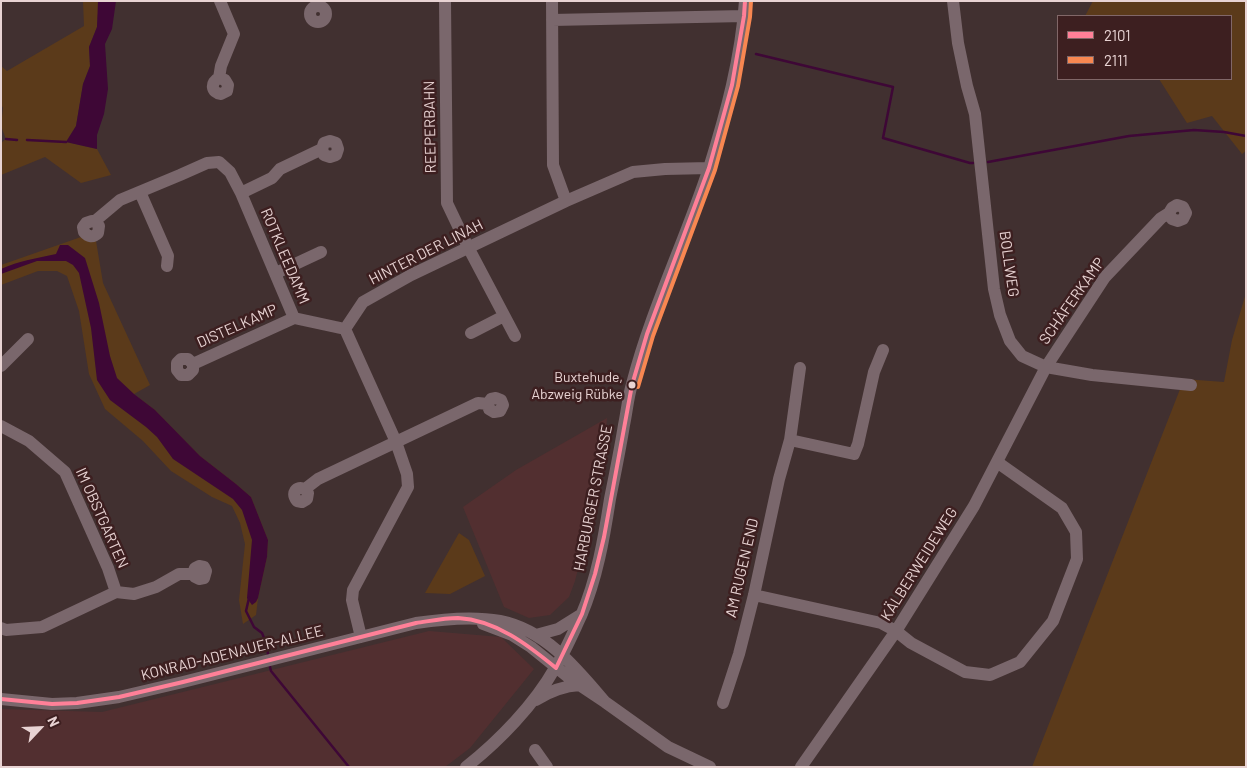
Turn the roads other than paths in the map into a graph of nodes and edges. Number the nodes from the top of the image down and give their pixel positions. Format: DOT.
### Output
graph roads {
  1 [pos="220,1"];
  2 [pos="445,1"];
  3 [pos="552,1"];
  4 [pos="745,1"];
  5 [pos="953,1"];
  6 [pos="744,16"];
  7 [pos="552,20"];
  8 [pos="220,78"];
  9 [pos="322,149"];
  10 [pos="709,168"];
  11 [pos="140,192"];
  12 [pos="241,193"];
  13 [pos="566,201"];
  14 [pos="1169,213"];
  15 [pos="94,221"];
  16 [pos="468,247"];
  17 [pos="321,252"];
  18 [pos="167,266"];
  19 [pos="276,273"];
  20 [pos="504,316"];
  21 [pos="294,318"];
  22 [pos="345,329"];
  23 [pos="471,333"];
  24 [pos="514,336"];
  25 [pos="28,339"];
  26 [pos="883,350"];
  27 [pos="193,364"];
  28 [pos="1,366"];
  29 [pos="1046,367"];
  30 [pos="800,368"];
  31 [pos="1191,385"];
  32 [pos="488,404"];
  33 [pos="1,426"];
  34 [pos="790,440"];
  35 [pos="396,442"];
  36 [pos="997,462"];
  37 [pos="306,488"];
  38 [pos="193,574"];
  39 [pos="116,592"];
  40 [pos="754,595"];
  41 [pos="582,614"];
  42 [pos="469,619"];
  43 [pos="1,628"];
  44 [pos="896,631"];
  45 [pos="536,635"];
  46 [pos="361,637"];
  47 [pos="562,655"];
  48 [pos="556,668"];
  49 [pos="580,685"];
  50 [pos="1,699"];
  51 [pos="605,702"];
  52 [pos="722,702"];
  53 [pos="530,704"];
  54 [pos="535,750"];
  55 [pos="466,767"];
  56 [pos="547,767"];
  57 [pos="710,767"];
  58 [pos="801,767"];
  1 -- 8 [label="street"];
  2 -- 16 [label="street, REEPERBAHN"];
  3 -- 7 [label="street"];
  4 -- 6 [label="street, HARBURGER STRASSE"];
  5 -- 29 [label="street, BOLLWEG"];
  6 -- 7 [label="street"];
  6 -- 10 [label="street, HARBURGER STRASSE"];
  7 -- 13 [label="street"];
  9 -- 12 [label="street"];
  10 -- 13 [label="street, HINTER DER LINAH"];
  10 -- 41 [label="street, HARBURGER STRASSE"];
  11 -- 12 [label="street, ROTKLEEDAMM"];
  11 -- 15 [label="street"];
  11 -- 18 [label="street"];
  12 -- 19 [label="street, ROTKLEEDAMM"];
  13 -- 16 [label="street, HINTER DER LINAH"];
  14 -- 29 [label="street, SCHÄFERKAMP"];
  16 -- 20 [label="street, REEPERBAHN"];
  16 -- 22 [label="street, HINTER DER LINAH"];
  17 -- 19 [label="street"];
  19 -- 21 [label="street, ROTKLEEDAMM"];
  20 -- 23 [label="street"];
  20 -- 24 [label="street, REEPERBAHN"];
  21 -- 22 [label="street, ROTKLEEDAMM"];
  21 -- 27 [label="street, DISTELKAMP"];
  22 -- 35 [label="street"];
  25 -- 28 [label="street"];
  26 -- 34 [label="street"];
  29 -- 31 [label="street, BOLLWEG"];
  29 -- 36 [label="street, KÄLBERWEIDEWEG"];
  30 -- 34 [label="street, AM RUGEN END"];
  32 -- 35 [label="street"];
  33 -- 39 [label="street, IM OBSTGARTEN"];
  34 -- 40 [label="street, AM RUGEN END"];
  35 -- 37 [label="street"];
  35 -- 46 [label="street"];
  36 -- 44 [label="street, KÄLBERWEIDEWEG"];
  36 -- 44 [label="street"];
  38 -- 39 [label="street"];
  39 -- 43 [label="street, IM OBSTGARTEN"];
  40 -- 44 [label="street"];
  40 -- 52 [label="street, AM RUGEN END"];
  41 -- 45 [label="street"];
  41 -- 47 [label="street, HARBURGER STRASSE"];
  42 -- 45 [label="street, KONRAD-ADENAUER-ALLEE"];
  42 -- 46 [label="street, KONRAD-ADENAUER-ALLEE"];
  42 -- 48 [label="street, KONRAD-ADENAUER-ALLEE"];
  44 -- 58 [label="street, KÄLBERWEIDEWEG"];
  45 -- 47 [label="street, KONRAD-ADENAUER-ALLEE"];
  46 -- 50 [label="street, KONRAD-ADENAUER-ALLEE"];
  47 -- 48 [label="street, HARBURGER STRASSE"];
  47 -- 51 [label="street, KONRAD-ADENAUER-ALLEE"];
  48 -- 49 [label="street, KONRAD-ADENAUER-ALLEE"];
  48 -- 53 [label="street, HARBURGER STRASSE"];
  49 -- 51 [label="street, KONRAD-ADENAUER-ALLEE"];
  49 -- 53 [label="street"];
  51 -- 57 [label="street"];
  53 -- 55 [label="street, HARBURGER STRASSE"];
  54 -- 56 [label="street"];
}
